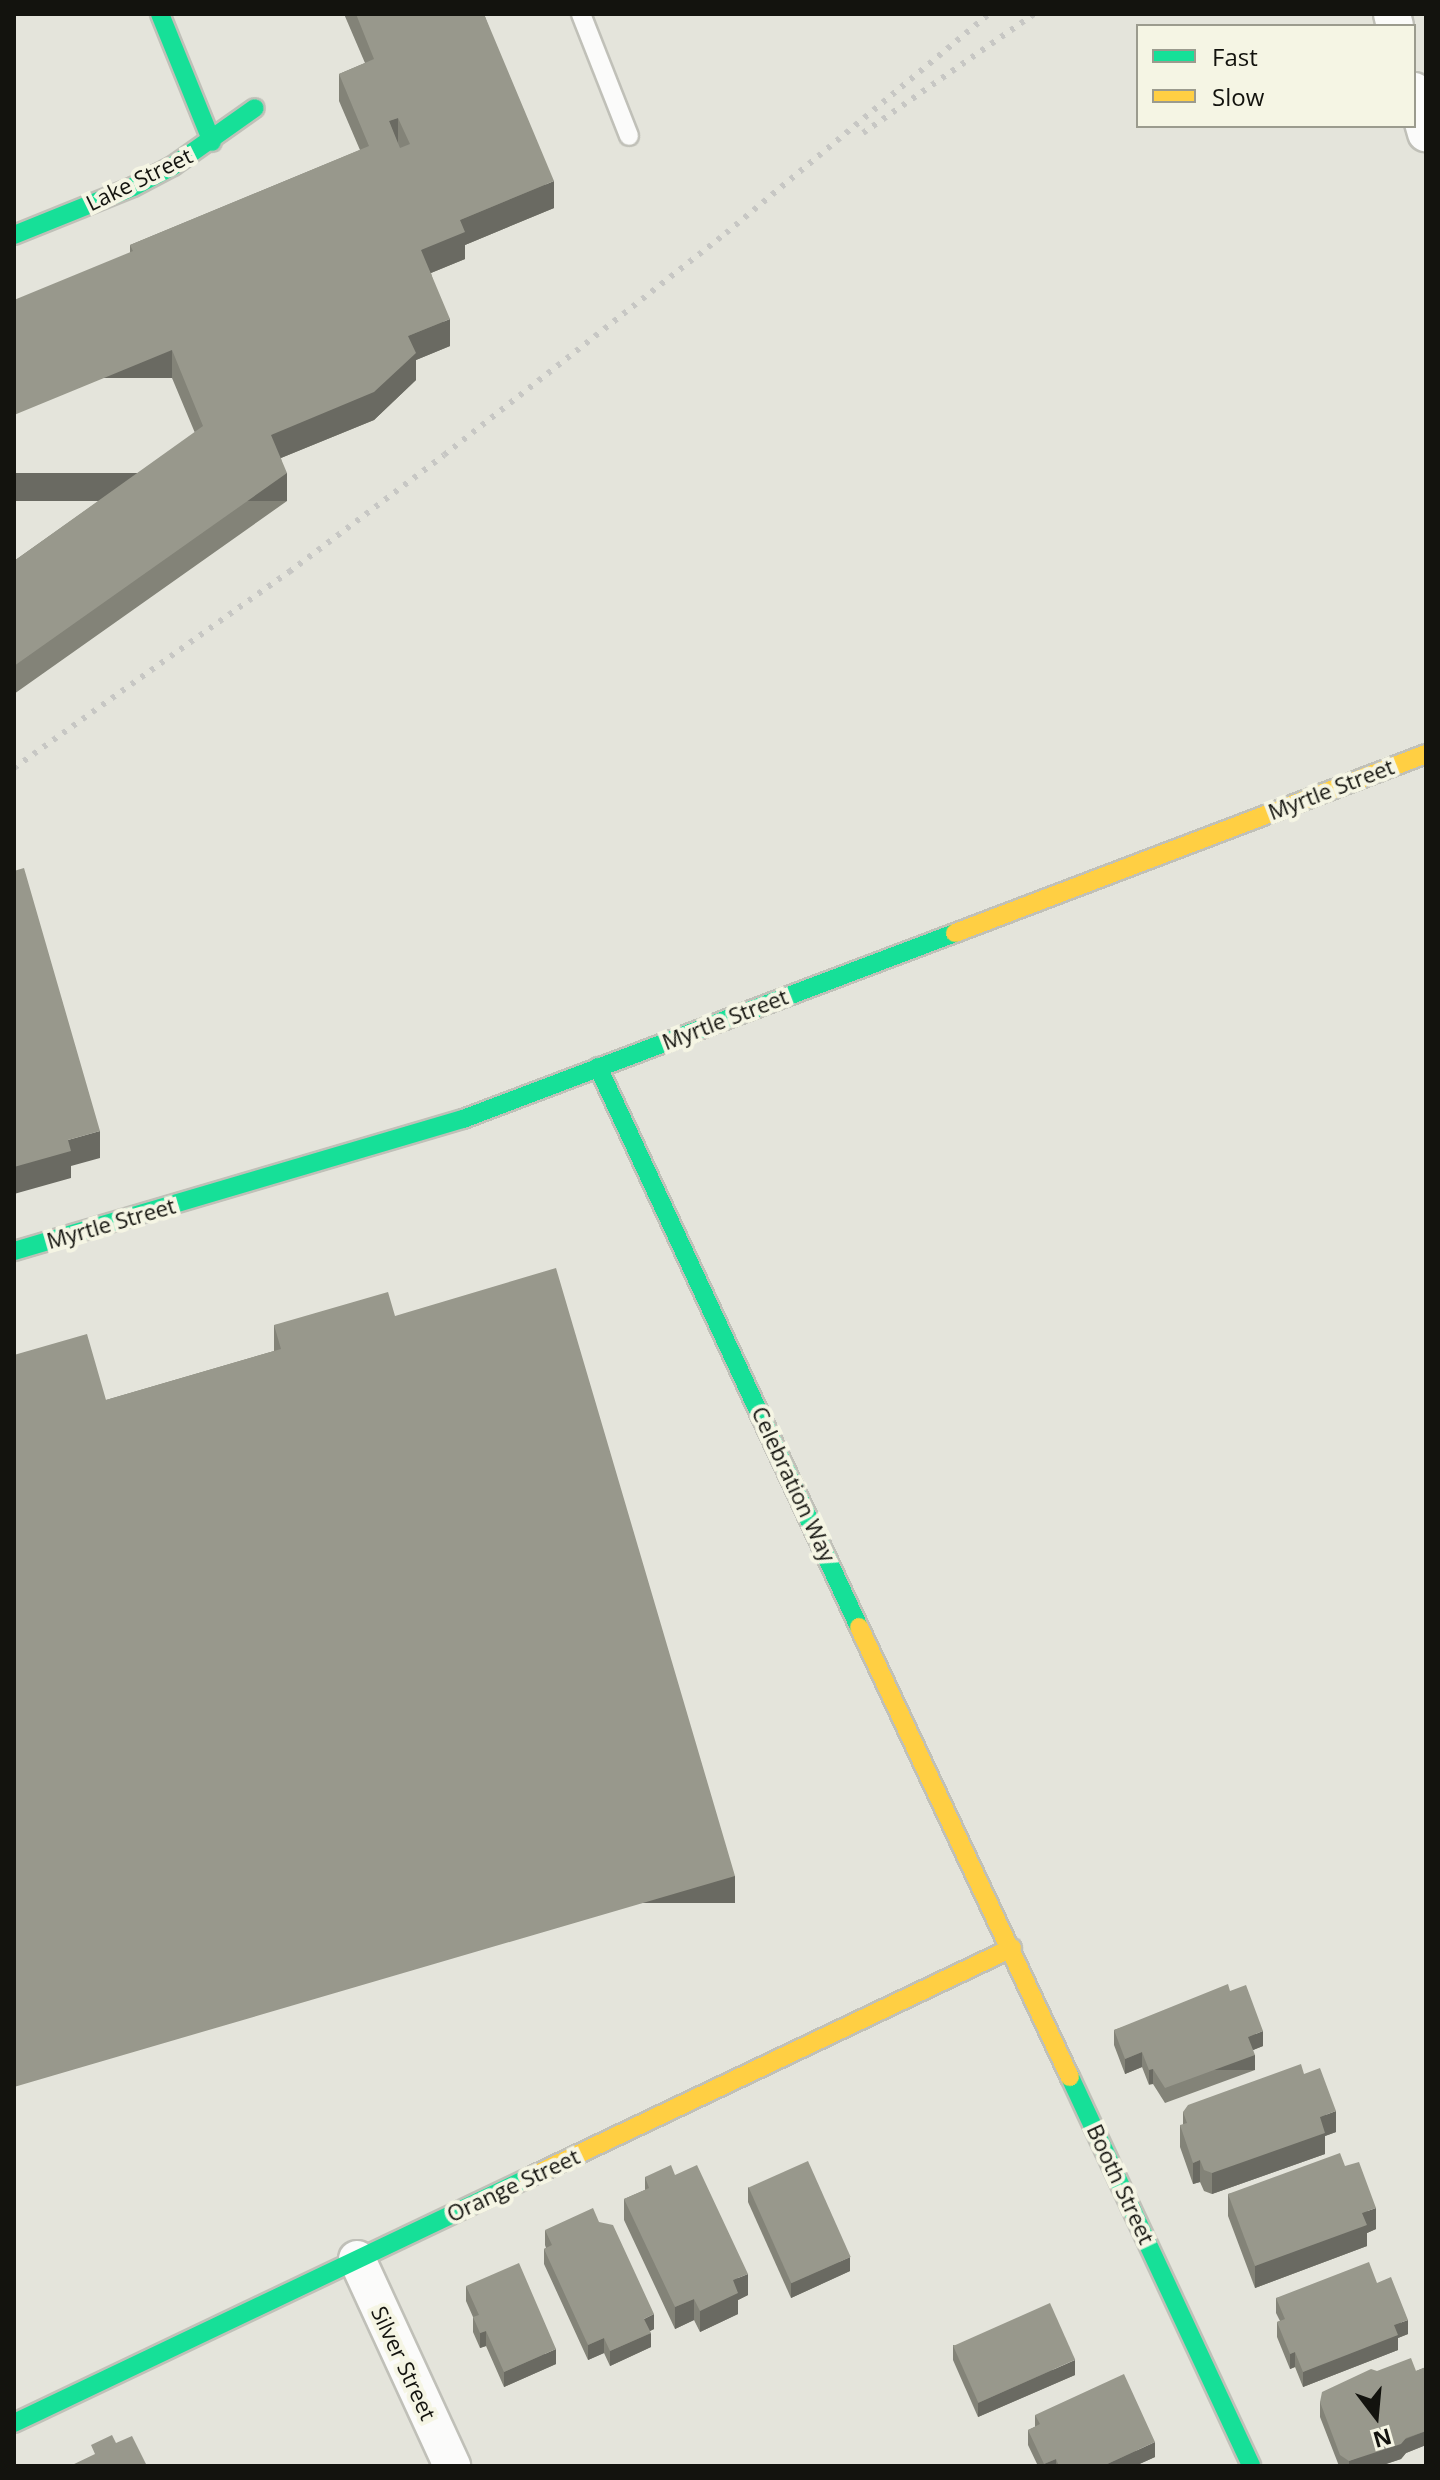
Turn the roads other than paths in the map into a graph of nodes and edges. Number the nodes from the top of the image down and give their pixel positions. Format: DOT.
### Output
graph roads {
  1 [pos="160,14"];
  2 [pos="581,14"];
  3 [pos="1416,98"];
  4 [pos="255,108"];
  5 [pos="1426,133"];
  6 [pos="629,136"];
  7 [pos="212,142"];
  8 [pos="14,235"];
  9 [pos="1426,754"];
  10 [pos="598,1067"];
  11 [pos="14,1251"];
  12 [pos="990,1902"];
  13 [pos="1012,1948"];
  14 [pos="357,2259"];
  15 [pos="14,2423"];
  16 [pos="452,2466"];
  17 [pos="1251,2466"];
  1 -- 7 [label="street"];
  2 -- 6 [label="lane"];
  3 -- 5 [label="street"];
  4 -- 7 [label="street, Lake Street"];
  7 -- 8 [label="street, Lake Street"];
  9 -- 10 [label="street, Myrtle Street"];
  10 -- 11 [label="street, Myrtle Street"];
  10 -- 12 [label="street, Celebration Way"];
  12 -- 13 [label="street, Booth Street"];
  13 -- 14 [label="street, Orange Street"];
  13 -- 17 [label="street, Booth Street"];
  14 -- 15 [label="street, Orange Street"];
  14 -- 16 [label="street, Silver Street"];
}
